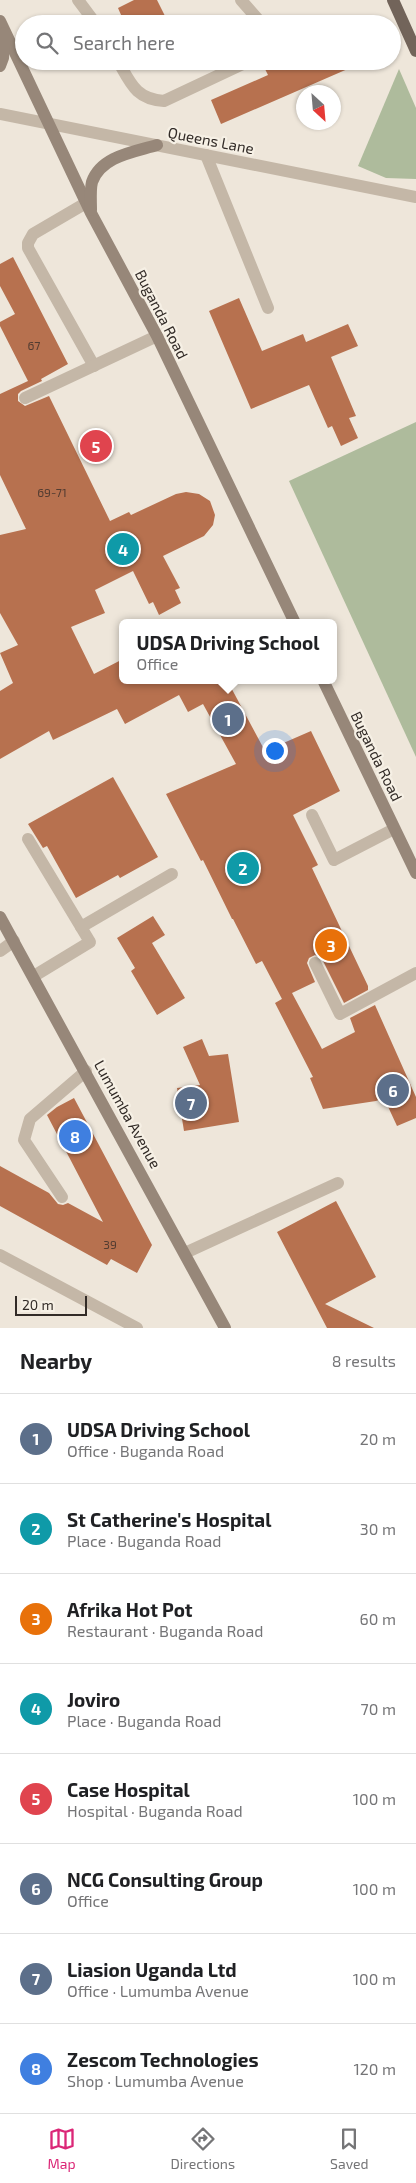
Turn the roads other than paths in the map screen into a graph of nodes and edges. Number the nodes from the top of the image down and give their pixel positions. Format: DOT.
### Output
graph roads {
  1 [pos="78,0"];
  2 [pos="241,0"];
  3 [pos="393,0"];
  4 [pos="89,15"];
  5 [pos="254,15"];
  6 [pos="400,15"];
  7 [pos="401,18"];
  8 [pos="2,26"];
  9 [pos="416,51"];
  10 [pos="15,54"];
  11 [pos="0,66"];
  12 [pos="23,70"];
  13 [pos="123,70"];
  14 [pos="230,70"];
  15 [pos="0,114"];
  16 [pos="48,124"];
  17 [pos="157,145"];
  18 [pos="206,155"];
  19 [pos="416,197"];
  20 [pos="88,208"];
  21 [pos="268,308"];
  22 [pos="156,336"];
  23 [pos="94,366"];
  24 [pos="25,398"];
  25 [pos="293,619"];
  26 [pos="325,684"];
  27 [pos="312,815"];
  28 [pos="394,829"];
  29 [pos="28,839"];
  30 [pos="416,873"];
  31 [pos="172,874"];
  32 [pos="0,917"];
  33 [pos="81,927"];
  34 [pos="14,941"];
  35 [pos="0,951"];
  36 [pos="315,963"];
  37 [pos="416,973"];
  38 [pos="34,976"];
  39 [pos="86,1071"];
  40 [pos="338,1183"];
  41 [pos="62,1197"];
  42 [pos="185,1253"];
  43 [pos="0,1255"];
  44 [pos="137,1328"];
  45 [pos="225,1328"];
  1 -- 4 [label="street"];
  2 -- 5 [label="street"];
  3 -- 6 [label="main road"];
  7 -- 9 [label="main road"];
  8 -- 10 [label="main road, Buganda Road"];
  8 -- 11 [label="main road"];
  12 -- 16 [label="main road, Buganda Road"];
  13 -- 14 [label="street"];
  15 -- 16 [label="street, Queens Lane"];
  16 -- 17 [label="street, Queens Lane"];
  16 -- 20 [label="main road, Buganda Road"];
  17 -- 18 [label="street, Queens Lane"];
  17 -- 20 [label="main road"];
  18 -- 19 [label="street, Queens Lane"];
  18 -- 21 [label="street"];
  20 -- 22 [label="main road, Buganda Road"];
  20 -- 23 [label="street"];
  22 -- 23 [label="street"];
  22 -- 25 [label="main road, Buganda Road"];
  23 -- 24 [label="street"];
  26 -- 28 [label="main road, Buganda Road"];
  27 -- 28 [label="street"];
  28 -- 30 [label="main road, Buganda Road"];
  29 -- 33 [label="street"];
  31 -- 33 [label="street"];
  32 -- 34 [label="main road, Lumumba Avenue"];
  33 -- 38 [label="street"];
  34 -- 35 [label="street"];
  34 -- 38 [label="main road, Lumumba Avenue"];
  36 -- 37 [label="street"];
  38 -- 39 [label="main road, Lumumba Avenue"];
  39 -- 41 [label="street"];
  39 -- 42 [label="main road, Lumumba Avenue"];
  40 -- 42 [label="street"];
  42 -- 45 [label="main road, Lumumba Avenue"];
  43 -- 44 [label="street"];
}
